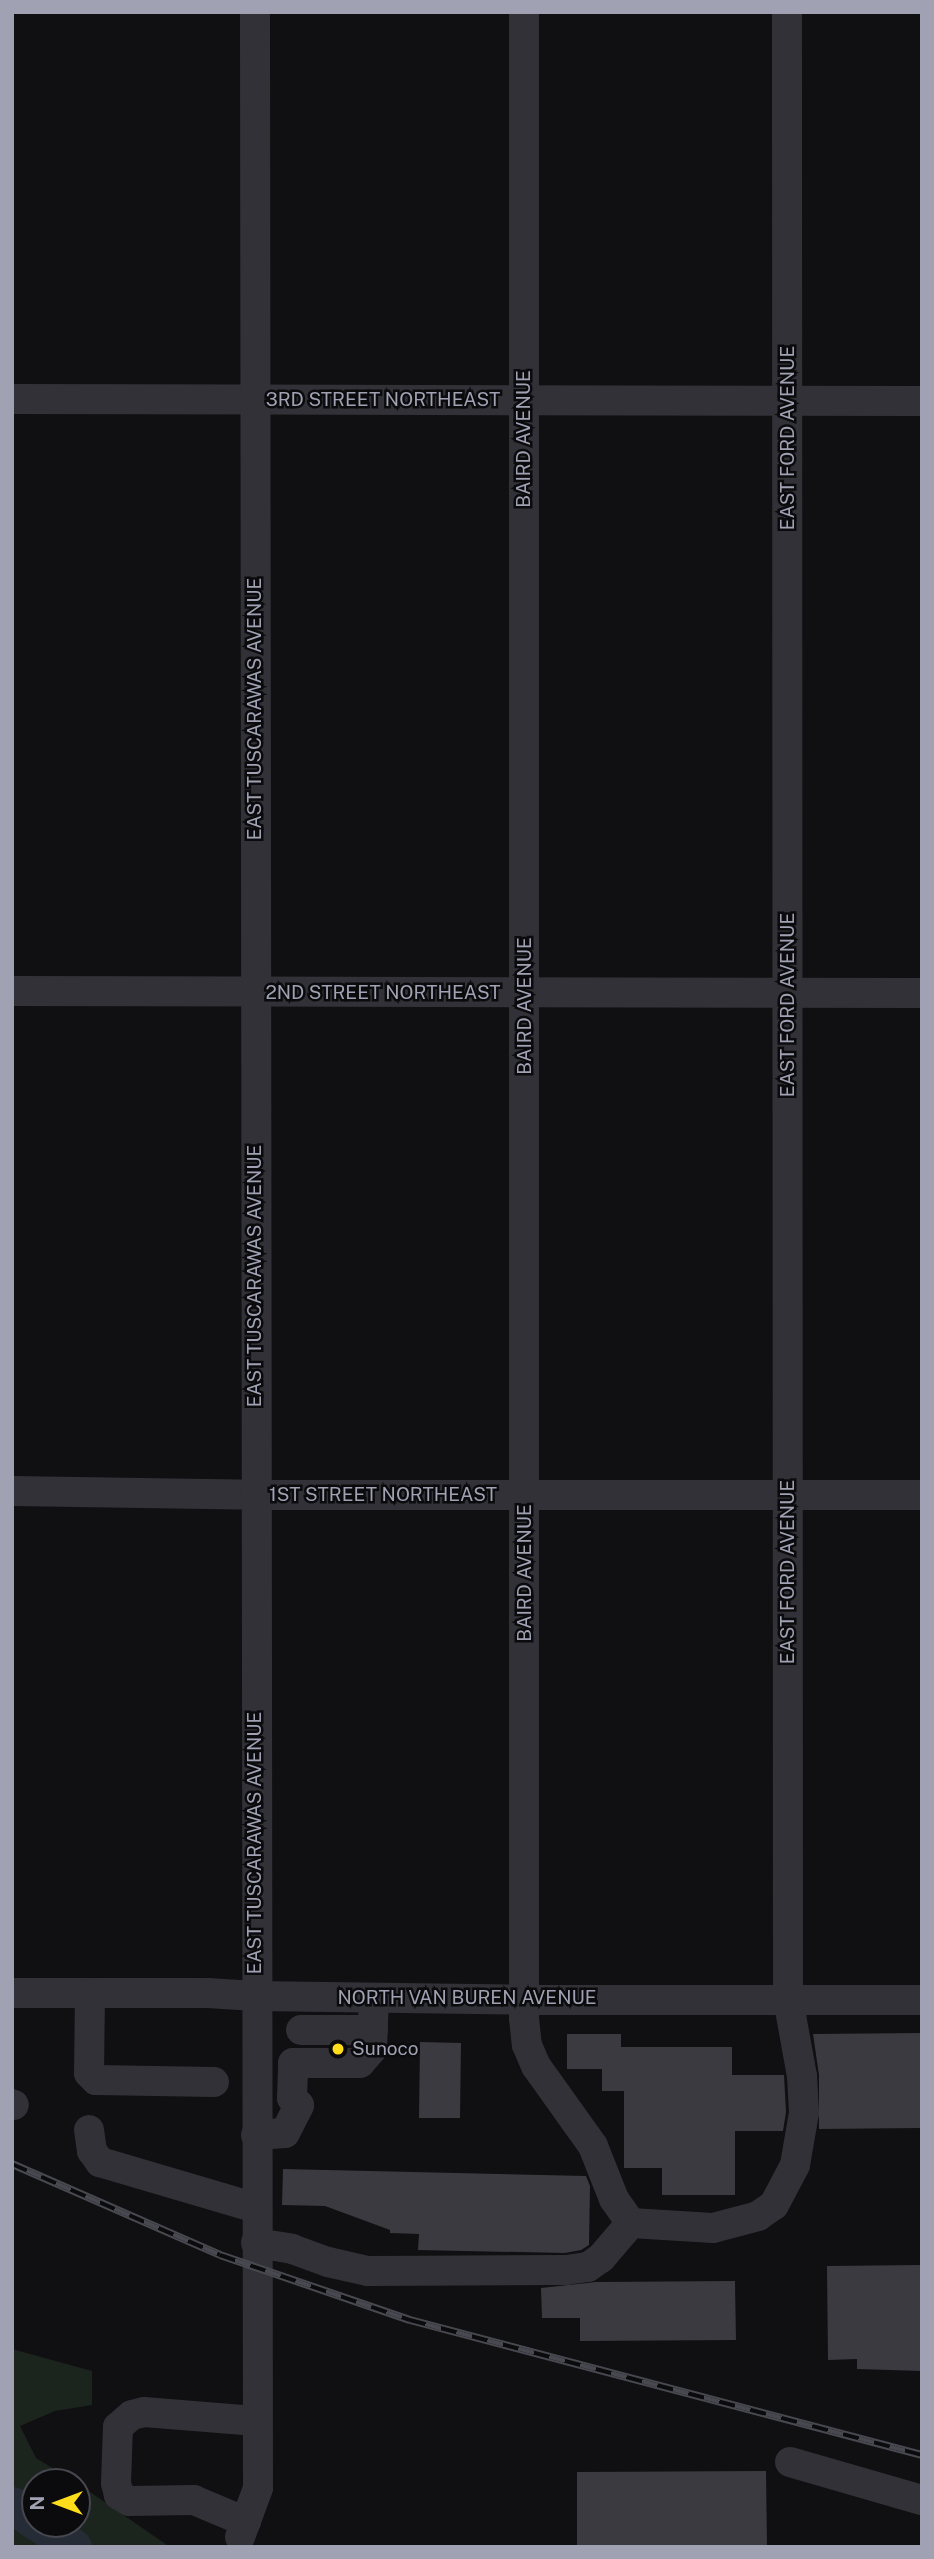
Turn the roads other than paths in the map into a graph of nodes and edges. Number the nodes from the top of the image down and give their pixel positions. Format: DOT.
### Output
graph roads {
  1 [pos="255,12"];
  2 [pos="524,12"];
  3 [pos="788,12"];
  4 [pos="12,399"];
  5 [pos="255,400"];
  6 [pos="524,401"];
  7 [pos="788,401"];
  8 [pos="922,401"];
  9 [pos="12,991"];
  10 [pos="525,993"];
  11 [pos="788,993"];
  12 [pos="922,993"];
  13 [pos="255,994"];
  14 [pos="12,1491"];
  15 [pos="525,1494"];
  16 [pos="255,1495"];
  17 [pos="788,1495"];
  18 [pos="922,1495"];
  19 [pos="12,1993"];
  20 [pos="90,1993"];
  21 [pos="255,1996"];
  22 [pos="302,1997"];
  23 [pos="374,1998"];
  24 [pos="788,1999"];
  25 [pos="525,2000"];
  26 [pos="922,2000"];
  27 [pos="255,2052"];
  28 [pos="300,2052"];
  29 [pos="214,2082"];
  30 [pos="89,2130"];
  31 [pos="256,2135"];
  32 [pos="256,2208"];
  33 [pos="631,2223"];
  34 [pos="256,2243"];
  35 [pos="257,2421"];
  36 [pos="790,2462"];
  37 [pos="922,2500"];
  1 -- 5 [label="street, EAST TUSCARAWAS AVENUE"];
  2 -- 6 [label="street, BAIRD AVENUE"];
  3 -- 7 [label="street, EAST FORD AVENUE"];
  4 -- 5 [label="street, 3RD STREET NORTHEAST"];
  5 -- 6 [label="street, 3RD STREET NORTHEAST"];
  5 -- 13 [label="street, EAST TUSCARAWAS AVENUE"];
  6 -- 7 [label="street, 3RD STREET NORTHEAST"];
  6 -- 10 [label="street, BAIRD AVENUE"];
  7 -- 8 [label="street, 3RD STREET NORTHEAST"];
  7 -- 11 [label="street, EAST FORD AVENUE"];
  9 -- 13 [label="street, 2ND STREET NORTHEAST"];
  10 -- 11 [label="street, 2ND STREET NORTHEAST"];
  10 -- 13 [label="street, 2ND STREET NORTHEAST"];
  10 -- 15 [label="street, BAIRD AVENUE"];
  11 -- 12 [label="street, 2ND STREET NORTHEAST"];
  11 -- 17 [label="street, EAST FORD AVENUE"];
  13 -- 16 [label="street, EAST TUSCARAWAS AVENUE"];
  14 -- 16 [label="street, 1ST STREET NORTHEAST"];
  15 -- 16 [label="street, 1ST STREET NORTHEAST"];
  15 -- 17 [label="street, 1ST STREET NORTHEAST"];
  15 -- 25 [label="street, BAIRD AVENUE"];
  16 -- 21 [label="street, EAST TUSCARAWAS AVENUE"];
  17 -- 18 [label="street, 1ST STREET NORTHEAST"];
  17 -- 24 [label="street, EAST FORD AVENUE"];
  19 -- 20 [label="street, NORTH VAN BUREN AVENUE"];
  20 -- 21 [label="street, NORTH VAN BUREN AVENUE"];
  20 -- 29 [label="street"];
  21 -- 22 [label="street, NORTH VAN BUREN AVENUE"];
  21 -- 27 [label="street, EAST TUSCARAWAS AVENUE"];
  22 -- 23 [label="street, NORTH VAN BUREN AVENUE"];
  22 -- 28 [label="street"];
  23 -- 25 [label="street, NORTH VAN BUREN AVENUE"];
  23 -- 28 [label="street"];
  24 -- 25 [label="street, NORTH VAN BUREN AVENUE"];
  24 -- 26 [label="street, NORTH VAN BUREN AVENUE"];
  24 -- 33 [label="street, EAST FORD AVENUE"];
  25 -- 33 [label="street, BAIRD AVENUE"];
  27 -- 28 [label="street"];
  27 -- 31 [label="street, EAST TUSCARAWAS AVENUE"];
  28 -- 31 [label="street"];
  30 -- 32 [label="street"];
  31 -- 32 [label="street, EAST TUSCARAWAS AVENUE"];
  32 -- 34 [label="street, EAST TUSCARAWAS AVENUE"];
  33 -- 34 [label="street"];
  34 -- 35 [label="street, EAST TUSCARAWAS AVENUE"];
  35 -- 35 [label="street, EAST TUSCARAWAS AVENUE"];
  36 -- 37 [label="street"];
}
